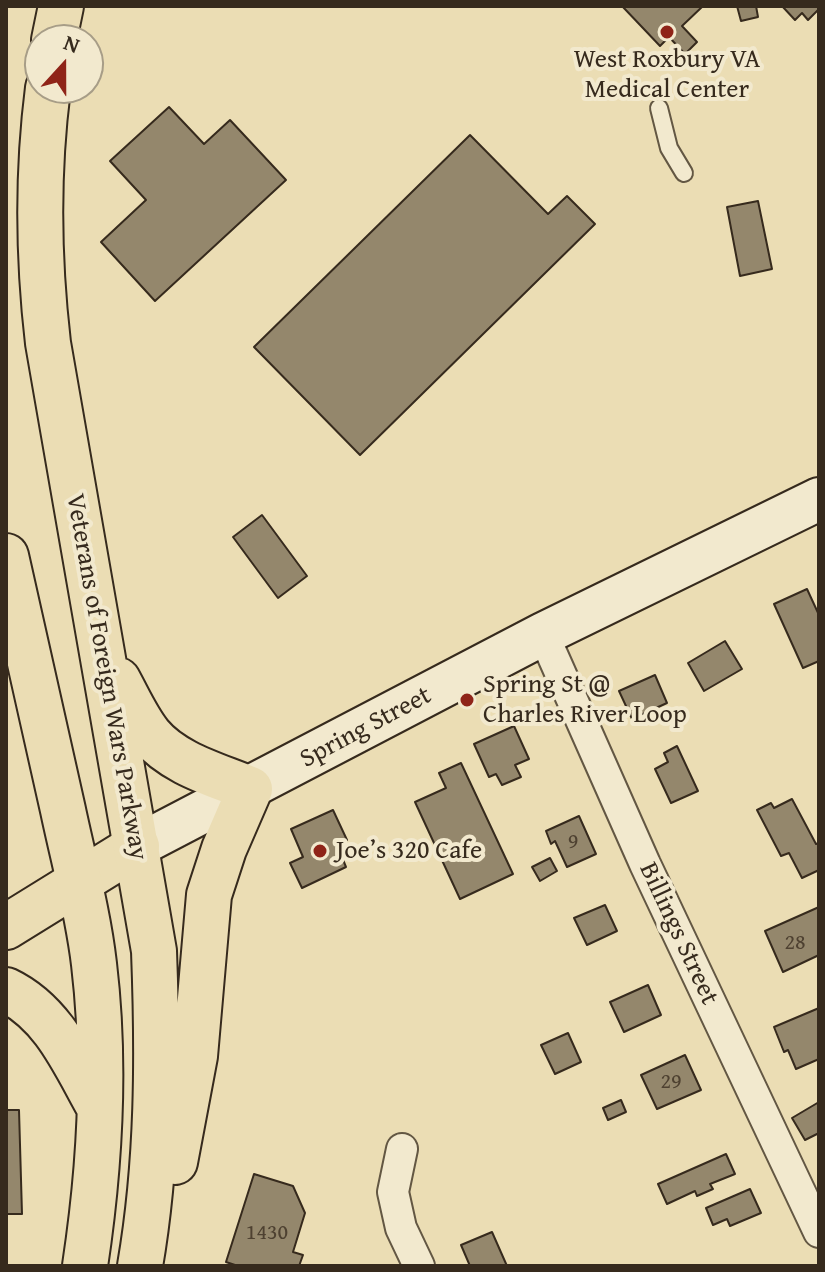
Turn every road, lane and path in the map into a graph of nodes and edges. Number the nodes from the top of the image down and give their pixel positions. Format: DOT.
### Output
graph roads {
  1 [pos="47,104"];
  2 [pos="659,108"];
  3 [pos="684,173"];
  4 [pos="819,499"];
  5 [pos="8,567"];
  6 [pos="543,634"];
  7 [pos="6,644"];
  8 [pos="101,650"];
  9 [pos="250,789"];
  10 [pos="137,846"];
  11 [pos="79,879"];
  12 [pos="6,927"];
  13 [pos="6,990"];
  14 [pos="99,1107"];
  15 [pos="402,1149"];
  16 [pos="816,1216"];
  17 [pos="85,1266"];
  18 [pos="143,1266"];
  19 [pos="419,1266"];
  1 -- 8 [label="main road, Veterans of Foreign Wars Parkway"];
  2 -- 3 [label="lane"];
  4 -- 6 [label="main road, Spring Street"];
  5 -- 7 [label="main road"];
  5 -- 11 [label="main road"];
  6 -- 9 [label="main road, Spring Street"];
  6 -- 16 [label="street, Billings Street"];
  8 -- 9 [label="main road"];
  8 -- 10 [label="main road, Veterans of Foreign Wars Parkway"];
  9 -- 10 [label="main road, Spring Street"];
  9 -- 18 [label="main road"];
  10 -- 11 [label="main road, Spring Street"];
  10 -- 18 [label="main road, Veterans of Foreign Wars Parkway"];
  11 -- 12 [label="main road, Spring Street"];
  11 -- 14 [label="main road"];
  13 -- 14 [label="main road"];
  14 -- 17 [label="main road"];
  15 -- 19 [label="street"];
}
